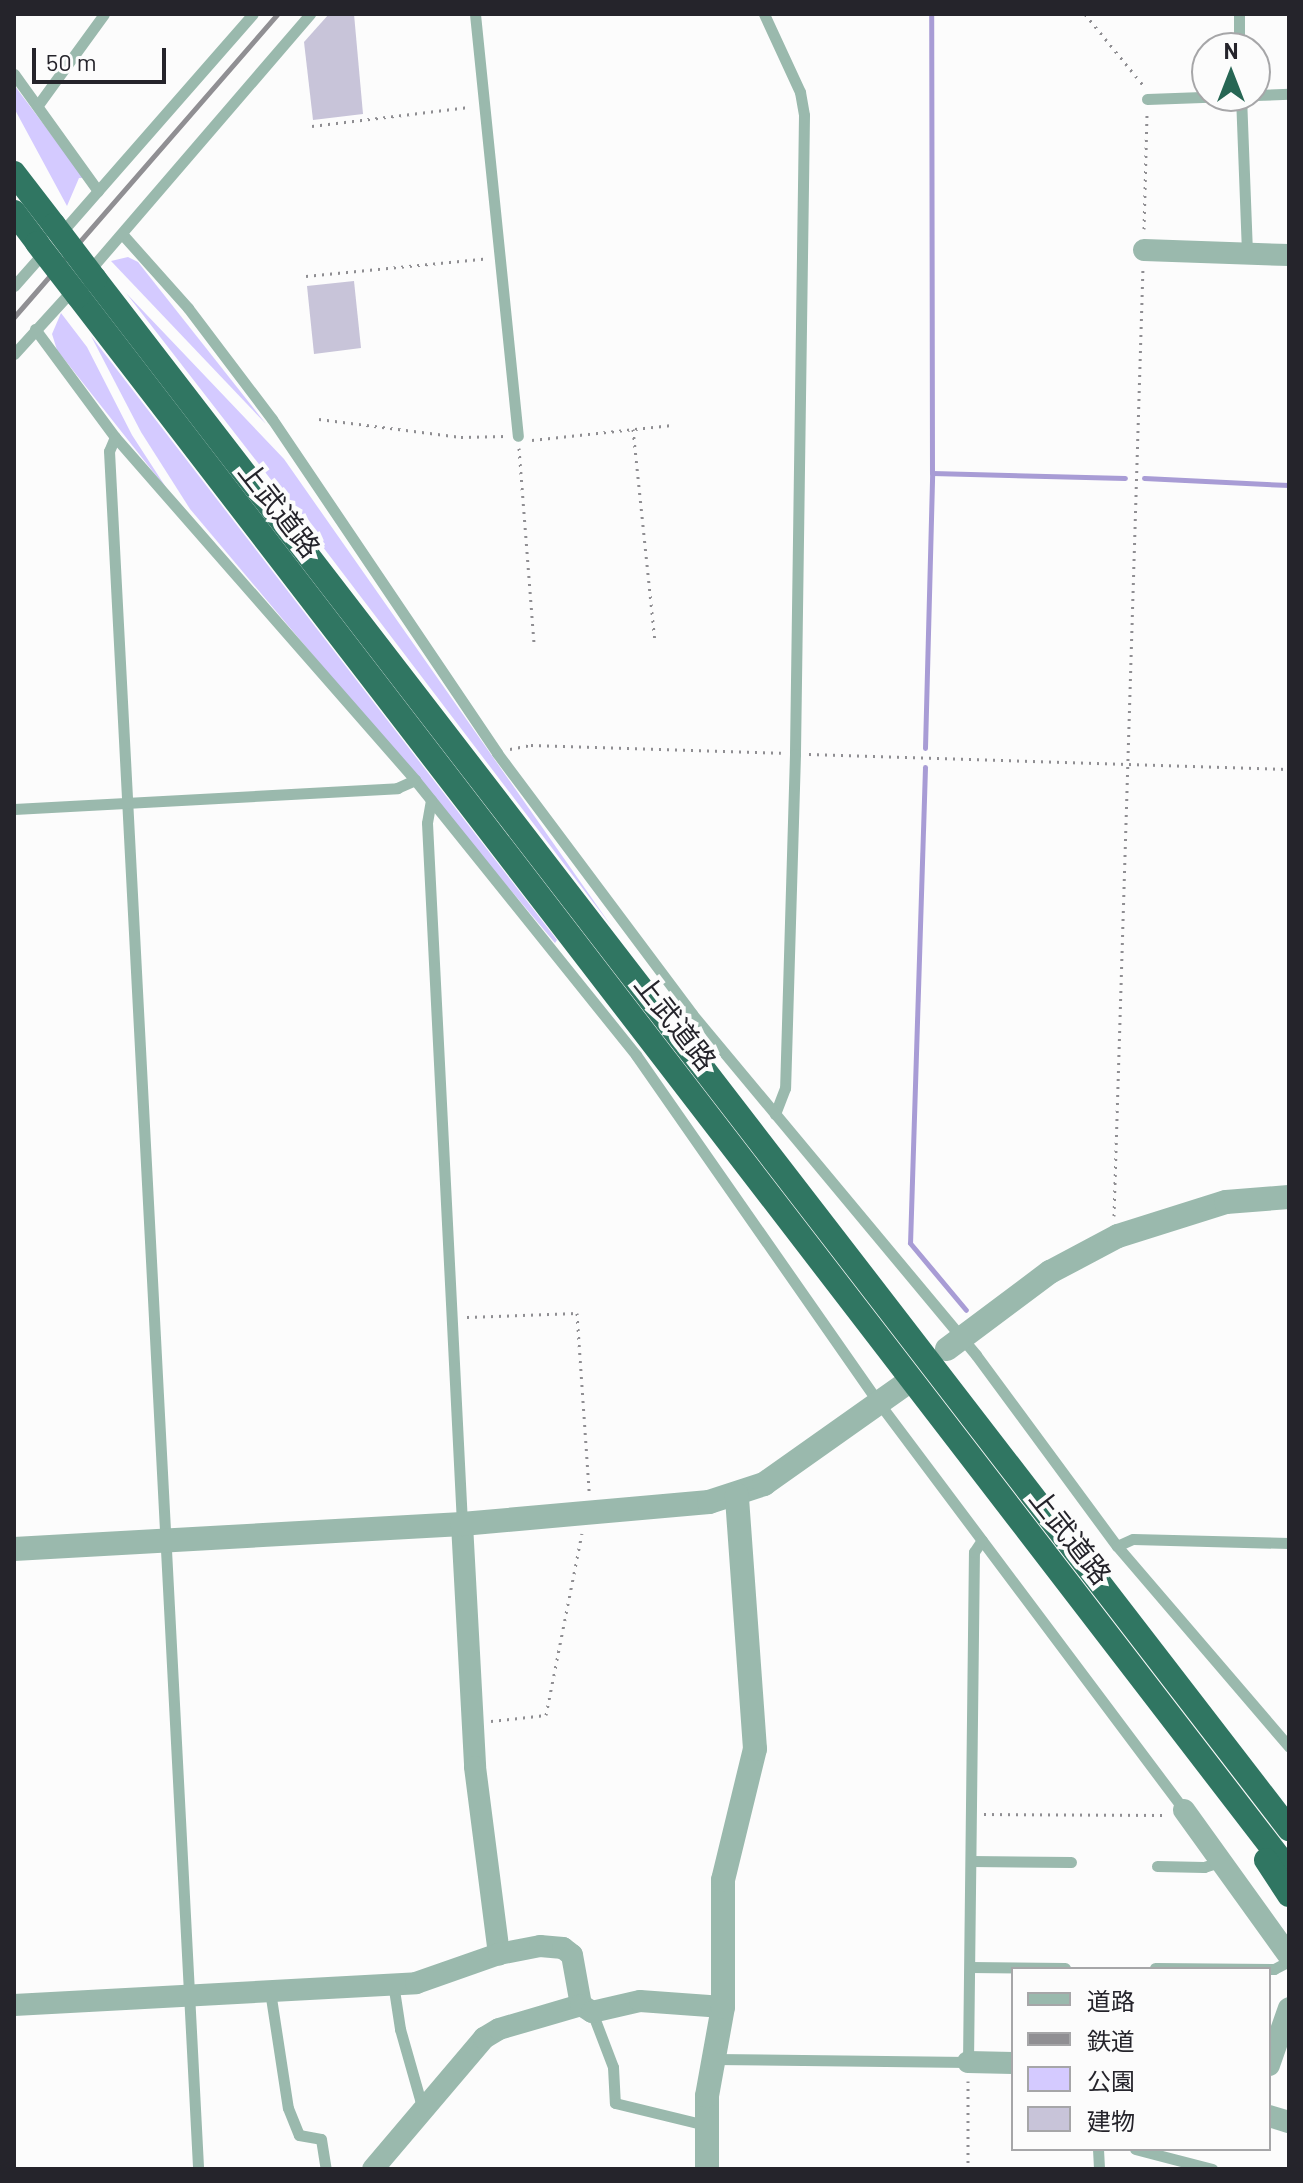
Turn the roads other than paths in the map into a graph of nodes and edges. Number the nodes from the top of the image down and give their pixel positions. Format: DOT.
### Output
graph roads {
  1 [pos="104,14"];
  2 [pos="253,14"];
  3 [pos="310,14"];
  4 [pos="475,14"];
  5 [pos="764,14"];
  6 [pos="14,74"];
  7 [pos="1191,97"];
  8 [pos="1147,99"];
  9 [pos="38,105"];
  10 [pos="1242,112"];
  11 [pos="14,173"];
  12 [pos="98,191"];
  13 [pos="14,212"];
  14 [pos="46,234"];
  15 [pos="123,235"];
  16 [pos="1144,250"];
  17 [pos="1247,253"];
  18 [pos="1289,255"];
  19 [pos="14,286"];
  20 [pos="87,288"];
  21 [pos="35,329"];
  22 [pos="14,354"];
  23 [pos="518,436"];
  24 [pos="115,437"];
  25 [pos="415,780"];
  26 [pos="431,800"];
  27 [pos="127,803"];
  28 [pos="14,809"];
  29 [pos="684,1021"];
  30 [pos="644,1048"];
  31 [pos="775,1114"];
  32 [pos="1289,1197"];
  33 [pos="954,1343"];
  34 [pos="901,1387"];
  35 [pos="879,1403"];
  36 [pos="737,1495"];
  37 [pos="462,1524"];
  38 [pos="168,1540"];
  39 [pos="982,1540"];
  40 [pos="1289,1543"];
  41 [pos="1117,1546"];
  42 [pos="14,1549"];
  43 [pos="1167,1668"];
  44 [pos="1156,1696"];
  45 [pos="1289,1747"];
  46 [pos="1289,1801"];
  47 [pos="1184,1810"];
  48 [pos="1289,1829"];
  49 [pos="971,1861"];
  50 [pos="1222,1861"];
  51 [pos="1071,1862"];
  52 [pos="1157,1866"];
  53 [pos="1289,1870"];
  54 [pos="1289,1895"];
  55 [pos="499,1954"];
  56 [pos="1289,1958"];
  57 [pos="970,1967"];
  58 [pos="1011,1967"];
  59 [pos="1271,1969"];
  60 [pos="393,1983"];
  61 [pos="270,1991"];
  62 [pos="189,1997"];
  63 [pos="14,2005"];
  64 [pos="723,2007"];
  65 [pos="1289,2008"];
  66 [pos="587,2009"];
  67 [pos="715,2059"];
  68 [pos="1271,2059"];
  69 [pos="968,2062"];
  70 [pos="1011,2063"];
  71 [pos="429,2109"];
  72 [pos="705,2125"];
  73 [pos="1143,2151"];
  74 [pos="198,2169"];
  75 [pos="326,2169"];
  76 [pos="373,2169"];
  77 [pos="707,2169"];
  78 [pos="1212,2169"];
  1 -- 9 [label="lane"];
  2 -- 12 [label="lane"];
  3 -- 15 [label="lane"];
  4 -- 23 [label="lane"];
  5 -- 31 [label="lane"];
  6 -- 9 [label="lane"];
  7 -- 8 [label="lane"];
  9 -- 12 [label="lane"];
  10 -- 17 [label="lane"];
  11 -- 14 [label="highway, 上武道路"];
  12 -- 19 [label="lane"];
  13 -- 14 [label="highway, 上武道路"];
  14 -- 20 [label="highway, 上武道路, bridge"];
  15 -- 21 [label="lane"];
  15 -- 29 [label="lane"];
  16 -- 17 [label="street"];
  17 -- 18 [label="street"];
  20 -- 29 [label="highway, 上武道路"];
  20 -- 30 [label="highway, 上武道路"];
  21 -- 22 [label="lane"];
  21 -- 24 [label="lane"];
  24 -- 25 [label="lane"];
  24 -- 27 [label="lane"];
  25 -- 26 [label="lane"];
  25 -- 27 [label="lane"];
  26 -- 30 [label="lane"];
  26 -- 37 [label="lane"];
  27 -- 28 [label="lane"];
  27 -- 38 [label="lane"];
  29 -- 31 [label="lane"];
  29 -- 43 [label="highway, 上武道路"];
  30 -- 35 [label="lane"];
  30 -- 44 [label="highway, 上武道路"];
  31 -- 33 [label="lane"];
  32 -- 33 [label="street"];
  33 -- 41 [label="lane"];
  34 -- 35 [label="street"];
  35 -- 36 [label="street"];
  35 -- 39 [label="lane"];
  36 -- 37 [label="street"];
  36 -- 64 [label="street"];
  37 -- 38 [label="street"];
  37 -- 55 [label="street"];
  38 -- 42 [label="street"];
  38 -- 62 [label="lane"];
  39 -- 47 [label="lane"];
  39 -- 49 [label="lane"];
  40 -- 41 [label="lane"];
  41 -- 45 [label="lane"];
  43 -- 46 [label="highway"];
  43 -- 48 [label="highway, 上武道路"];
  44 -- 53 [label="highway, 上武道路"];
  44 -- 54 [label="highway"];
  47 -- 50 [label="street"];
  49 -- 51 [label="lane"];
  49 -- 57 [label="lane"];
  50 -- 52 [label="lane"];
  50 -- 56 [label="street"];
  55 -- 60 [label="street"];
  55 -- 66 [label="street"];
  56 -- 59 [label="lane"];
  57 -- 58 [label="lane"];
  57 -- 69 [label="lane"];
  60 -- 61 [label="street"];
  60 -- 71 [label="lane"];
  61 -- 62 [label="street"];
  61 -- 75 [label="lane"];
  62 -- 63 [label="street"];
  62 -- 74 [label="lane"];
  64 -- 66 [label="street"];
  64 -- 67 [label="street"];
  65 -- 68 [label="street"];
  66 -- 71 [label="street"];
  66 -- 72 [label="lane"];
  67 -- 69 [label="lane"];
  67 -- 72 [label="street"];
  69 -- 70 [label="street"];
  71 -- 76 [label="street"];
  72 -- 77 [label="street"];
  73 -- 78 [label="lane"];
}
